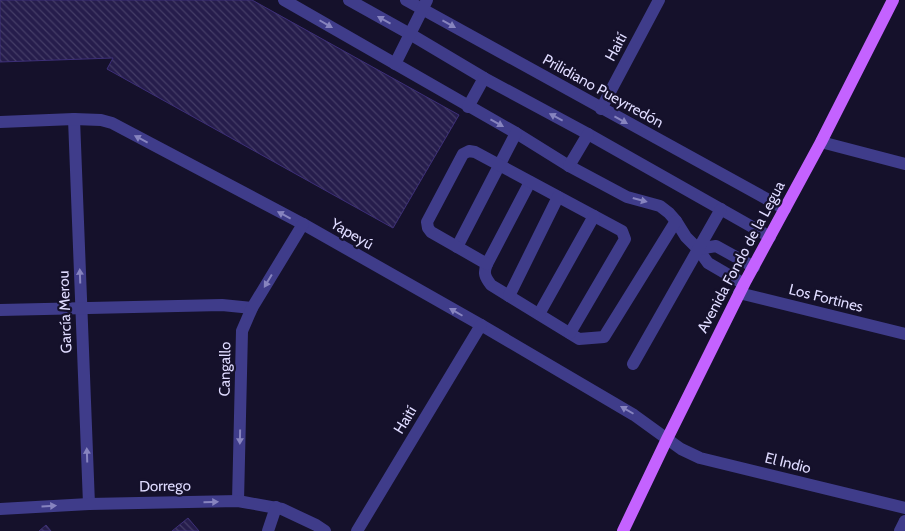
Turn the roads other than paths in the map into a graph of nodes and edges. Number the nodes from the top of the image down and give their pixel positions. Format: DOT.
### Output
graph roads {
  1 [pos="284,0"];
  2 [pos="349,0"];
  3 [pos="406,0"];
  4 [pos="659,0"];
  5 [pos="893,0"];
  6 [pos="425,5"];
  7 [pos="410,34"];
  8 [pos="395,64"];
  9 [pos="484,78"];
  10 [pos="468,107"];
  11 [pos="601,108"];
  12 [pos="74,119"];
  13 [pos="0,122"];
  14 [pos="516,133"];
  15 [pos="588,134"];
  16 [pos="821,142"];
  17 [pos="905,164"];
  18 [pos="499,166"];
  19 [pos="569,166"];
  20 [pos="530,182"];
  21 [pos="558,197"];
  22 [pos="721,209"];
  23 [pos="784,209"];
  24 [pos="594,216"];
  25 [pos="676,220"];
  26 [pos="303,224"];
  27 [pos="770,237"];
  28 [pos="457,246"];
  29 [pos="698,249"];
  30 [pos="487,264"];
  31 [pos="754,266"];
  32 [pos="742,288"];
  33 [pos="509,296"];
  34 [pos="252,308"];
  35 [pos="81,309"];
  36 [pos="0,310"];
  37 [pos="539,314"];
  38 [pos="481,325"];
  39 [pos="570,333"];
  40 [pos="905,334"];
  41 [pos="633,364"];
  42 [pos="667,439"];
  43 [pos="238,501"];
  44 [pos="89,504"];
  45 [pos="276,507"];
  46 [pos="905,508"];
  47 [pos="0,509"];
  48 [pos="905,521"];
  49 [pos="268,531"];
  50 [pos="325,531"];
  51 [pos="357,531"];
  52 [pos="623,531"];
  53 [pos="900,531"];
  1 -- 8 [label="street, Los Fortines, one-way"];
  7 -- 2 [label="street, one-way"];
  3 -- 6 [label="street, Prilidiano Pueyrredón"];
  4 -- 11 [label="street, Haití"];
  5 -- 16 [label="main road, Avenida Fondo de la Legua"];
  6 -- 7 [label="street"];
  6 -- 11 [label="street, Prilidiano Pueyrredón, one-way"];
  7 -- 8 [label="street"];
  7 -- 9 [label="street"];
  8 -- 10 [label="street, Los Fortines"];
  9 -- 10 [label="street"];
  15 -- 9 [label="street, one-way"];
  10 -- 14 [label="street, Los Fortines, one-way"];
  11 -- 23 [label="street, Prilidiano Pueyrredón, one-way"];
  12 -- 13 [label="street, Yapeyú"];
  26 -- 12 [label="street, Yapeyú, one-way"];
  35 -- 12 [label="street, García Merou, one-way"];
  14 -- 18 [label="street"];
  14 -- 19 [label="street, Los Fortines"];
  15 -- 19 [label="street"];
  15 -- 22 [label="street"];
  16 -- 17 [label="street"];
  16 -- 23 [label="main road, Avenida Fondo de la Legua"];
  18 -- 20 [label="street"];
  18 -- 28 [label="street"];
  18 -- 28 [label="street"];
  19 -- 25 [label="street, Los Fortines, one-way"];
  20 -- 21 [label="street"];
  20 -- 30 [label="street"];
  21 -- 24 [label="street"];
  21 -- 33 [label="street"];
  22 -- 27 [label="street"];
  22 -- 29 [label="street"];
  23 -- 27 [label="main road, Avenida Fondo de la Legua"];
  24 -- 37 [label="street"];
  24 -- 39 [label="street"];
  25 -- 29 [label="street, Los Fortines"];
  25 -- 39 [label="street"];
  26 -- 34 [label="street, Cangallo, one-way"];
  38 -- 26 [label="street, Yapeyú, one-way"];
  27 -- 31 [label="main road, Avenida Fondo de la Legua"];
  28 -- 30 [label="street"];
  29 -- 31 [label="street"];
  29 -- 32 [label="street, Los Fortines"];
  29 -- 41 [label="street"];
  30 -- 33 [label="street"];
  31 -- 32 [label="main road, Avenida Fondo de la Legua"];
  32 -- 40 [label="street, Los Fortines"];
  32 -- 42 [label="main road, Avenida Fondo de la Legua"];
  33 -- 37 [label="street"];
  34 -- 35 [label="street"];
  34 -- 43 [label="street, Cangallo, one-way"];
  35 -- 36 [label="street"];
  44 -- 35 [label="street, García Merou, one-way"];
  37 -- 39 [label="street"];
  42 -- 38 [label="street, Yapeyú, one-way"];
  38 -- 51 [label="street, Haití"];
  42 -- 46 [label="street, El Indio"];
  42 -- 52 [label="main road, Avenida Fondo de la Legua"];
  44 -- 43 [label="street, Dorrego, one-way"];
  43 -- 45 [label="street, Dorrego"];
  47 -- 44 [label="street, Dorrego, one-way"];
  45 -- 49 [label="street"];
  45 -- 50 [label="street, Dorrego"];
  48 -- 53 [label="street"];
}
